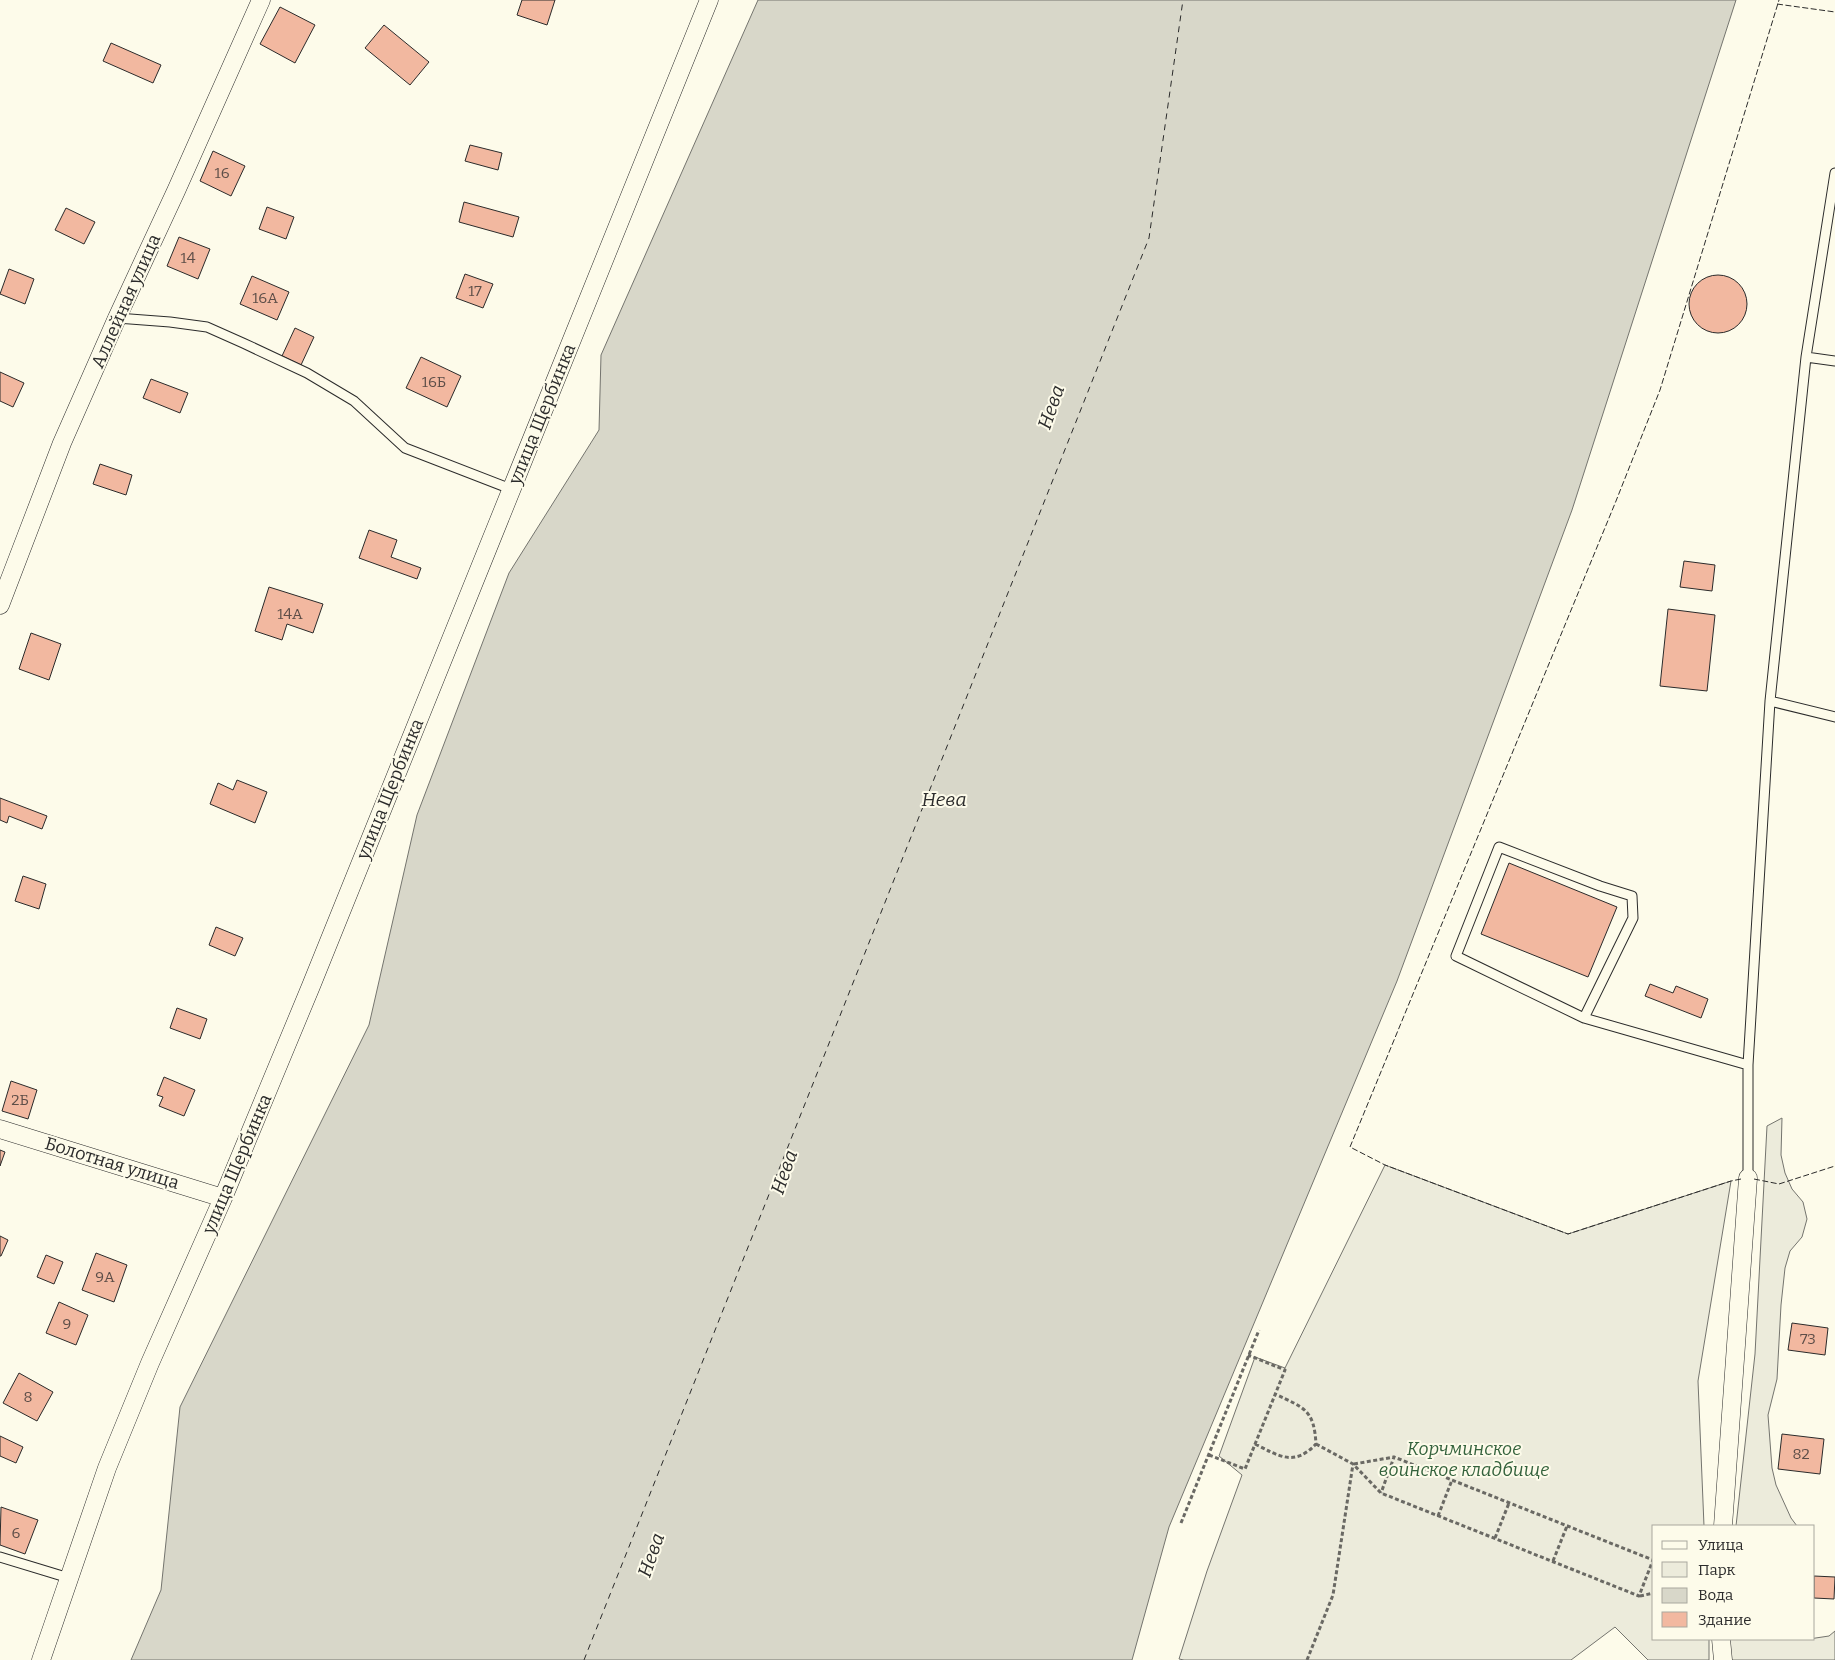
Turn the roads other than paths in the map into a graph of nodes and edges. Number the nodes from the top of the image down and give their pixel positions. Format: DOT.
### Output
graph roads {
  1 [pos="261,0"];
  2 [pos="710,0"];
  3 [pos="1835,173"];
  4 [pos="117,318"];
  5 [pos="1806,357"];
  6 [pos="1835,361"];
  7 [pos="511,489"];
  8 [pos="0,605"];
  9 [pos="1770,701"];
  10 [pos="1835,717"];
  11 [pos="1584,1018"];
  12 [pos="1748,1065"];
  13 [pos="0,1129"];
  14 [pos="1748,1178"];
  15 [pos="223,1198"];
  16 [pos="1723,1525"];
  17 [pos="0,1557"];
  18 [pos="69,1578"];
  19 [pos="1721,1640"];
  20 [pos="41,1660"];
  21 [pos="1722,1660"];
  1 -- 4 [label="street, Аллейная улица"];
  2 -- 7 [label="street, улица Щербинка"];
  3 -- 5 [label="lane"];
  4 -- 7 [label="lane"];
  4 -- 8 [label="street, Аллейная улица"];
  5 -- 6 [label="lane"];
  5 -- 9 [label="lane"];
  7 -- 15 [label="street, улица Щербинка"];
  9 -- 10 [label="lane"];
  9 -- 12 [label="lane"];
  11 -- 11 [label="lane"];
  11 -- 12 [label="lane"];
  12 -- 14 [label="lane"];
  13 -- 15 [label="street, Болотная улица"];
  14 -- 16 [label="street"];
  15 -- 18 [label="street, улица Щербинка"];
  17 -- 18 [label="lane"];
  18 -- 20 [label="street, улица Щербинка"];
  19 -- 21 [label="street"];
}
